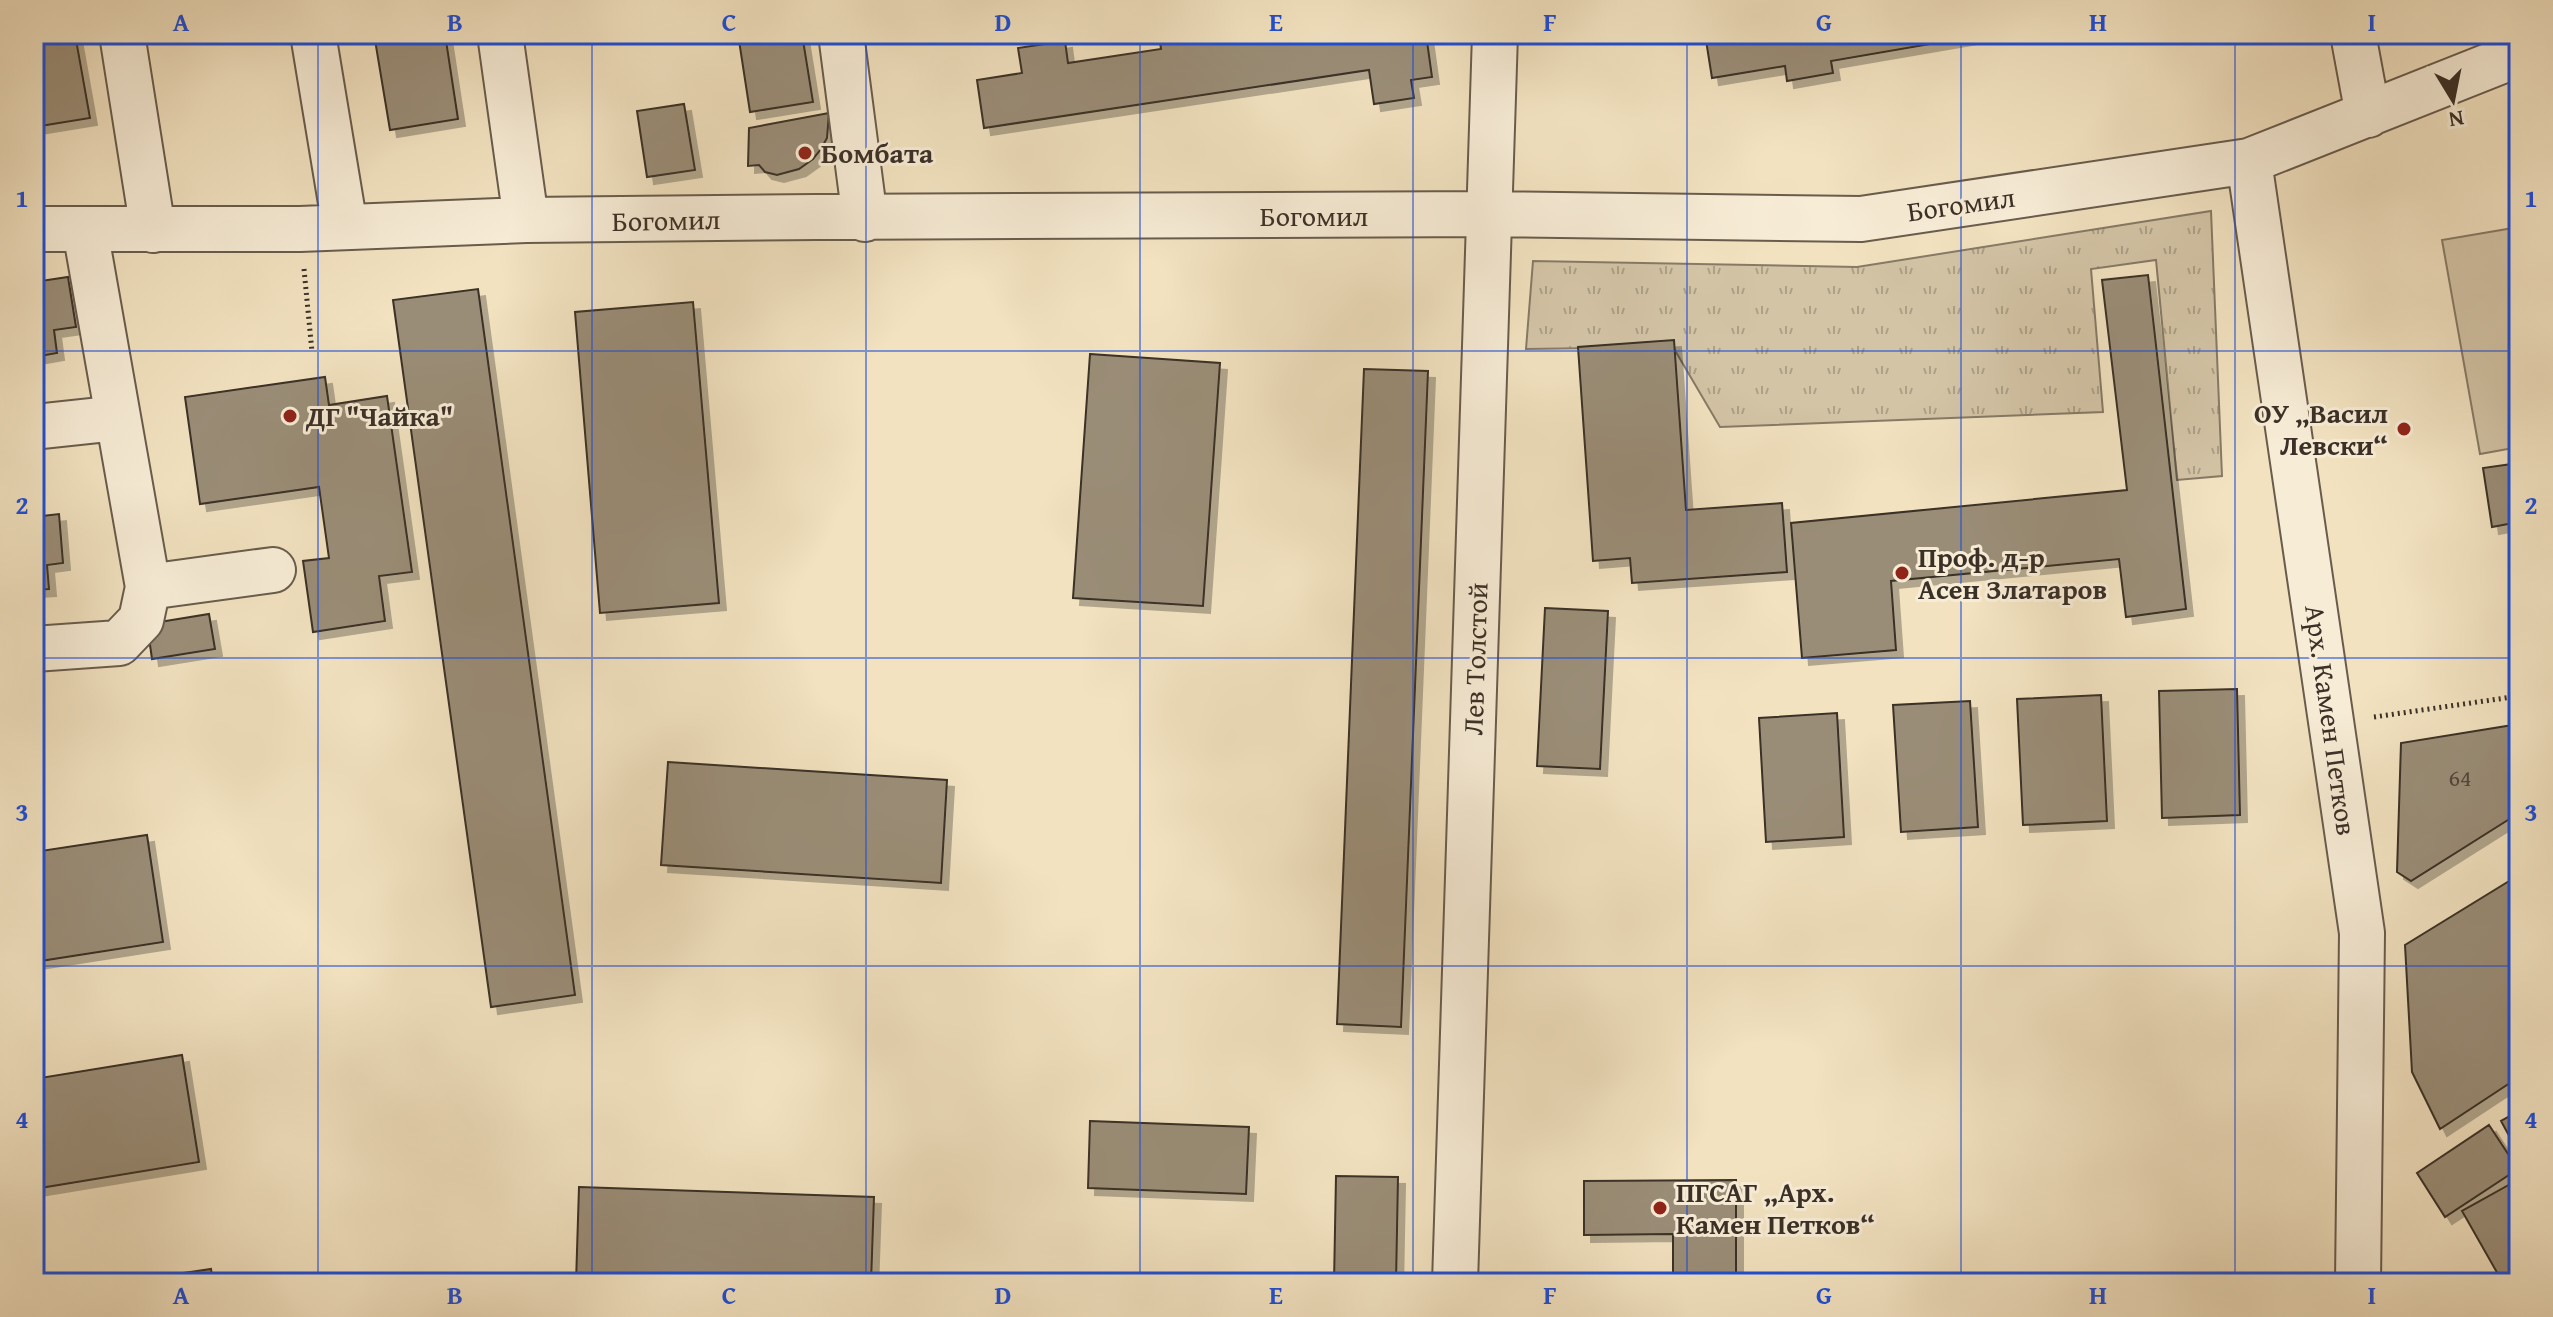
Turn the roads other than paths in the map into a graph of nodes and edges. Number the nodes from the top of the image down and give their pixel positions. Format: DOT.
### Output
graph roads {
  1 [pos="122,34"];
  2 [pos="313,34"];
  3 [pos="500,34"];
  4 [pos="841,34"];
  5 [pos="1495,34"];
  6 [pos="2353,34"];
  7 [pos="2519,54"];
  8 [pos="2368,115"];
  9 [pos="2249,161"];
  10 [pos="1490,214"];
  11 [pos="865,219"];
  12 [pos="526,220"];
  13 [pos="345,227"];
  14 [pos="34,229"];
  15 [pos="85,230"];
  16 [pos="153,230"];
  17 [pos="118,418"];
  18 [pos="34,427"];
  19 [pos="273,570"];
  20 [pos="148,587"];
  21 [pos="34,649"];
  22 [pos="1455,1283"];
  23 [pos="2358,1283"];
  1 -- 16 [label="street"];
  2 -- 13 [label="street"];
  3 -- 12 [label="street"];
  4 -- 11 [label="street"];
  5 -- 10 [label="street, Лев Толстой"];
  6 -- 8 [label="street"];
  7 -- 8 [label="street, Богомил"];
  8 -- 9 [label="street, Богомил"];
  9 -- 10 [label="street, Богомил"];
  9 -- 23 [label="street, Арх. Камен Петков"];
  10 -- 11 [label="street, Богомил"];
  10 -- 22 [label="street, Лев Толстой"];
  11 -- 12 [label="street, Богомил"];
  12 -- 13 [label="street, Богомил"];
  13 -- 16 [label="street, Богомил"];
  14 -- 15 [label="street, Богомил"];
  15 -- 16 [label="street, Богомил"];
  15 -- 17 [label="street"];
  17 -- 18 [label="street"];
  17 -- 20 [label="street"];
  19 -- 20 [label="street"];
  20 -- 21 [label="street"];
}
